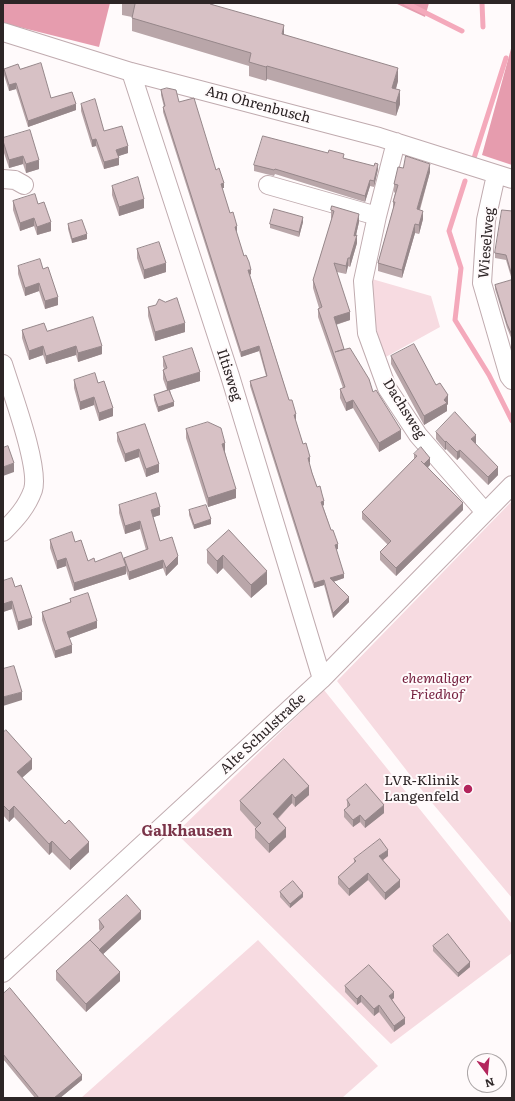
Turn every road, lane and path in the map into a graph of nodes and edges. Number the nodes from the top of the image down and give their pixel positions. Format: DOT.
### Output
graph roads {
  1 [pos="3,32"];
  2 [pos="130,72"];
  3 [pos="396,142"];
  4 [pos="504,177"];
  5 [pos="3,179"];
  6 [pos="24,185"];
  7 [pos="268,185"];
  8 [pos="377,216"];
  9 [pos="3,364"];
  10 [pos="512,380"];
  11 [pos="512,485"];
  12 [pos="485,512"];
  13 [pos="3,532"];
  14 [pos="322,679"];
  15 [pos="3,973"];
  1 -- 2 [label="street, Am Ohrenbusch"];
  2 -- 3 [label="street, Am Ohrenbusch"];
  2 -- 14 [label="street, Iltisweg"];
  3 -- 4 [label="street, Am Ohrenbusch"];
  3 -- 8 [label="street, Dachsweg"];
  4 -- 10 [label="street, Wieselweg"];
  5 -- 6 [label="street"];
  7 -- 8 [label="street"];
  8 -- 12 [label="street, Dachsweg"];
  9 -- 13 [label="street"];
  11 -- 12 [label="street, Alte Schulstraße"];
  12 -- 14 [label="street, Alte Schulstraße"];
  14 -- 15 [label="street, Alte Schulstraße"];
}
